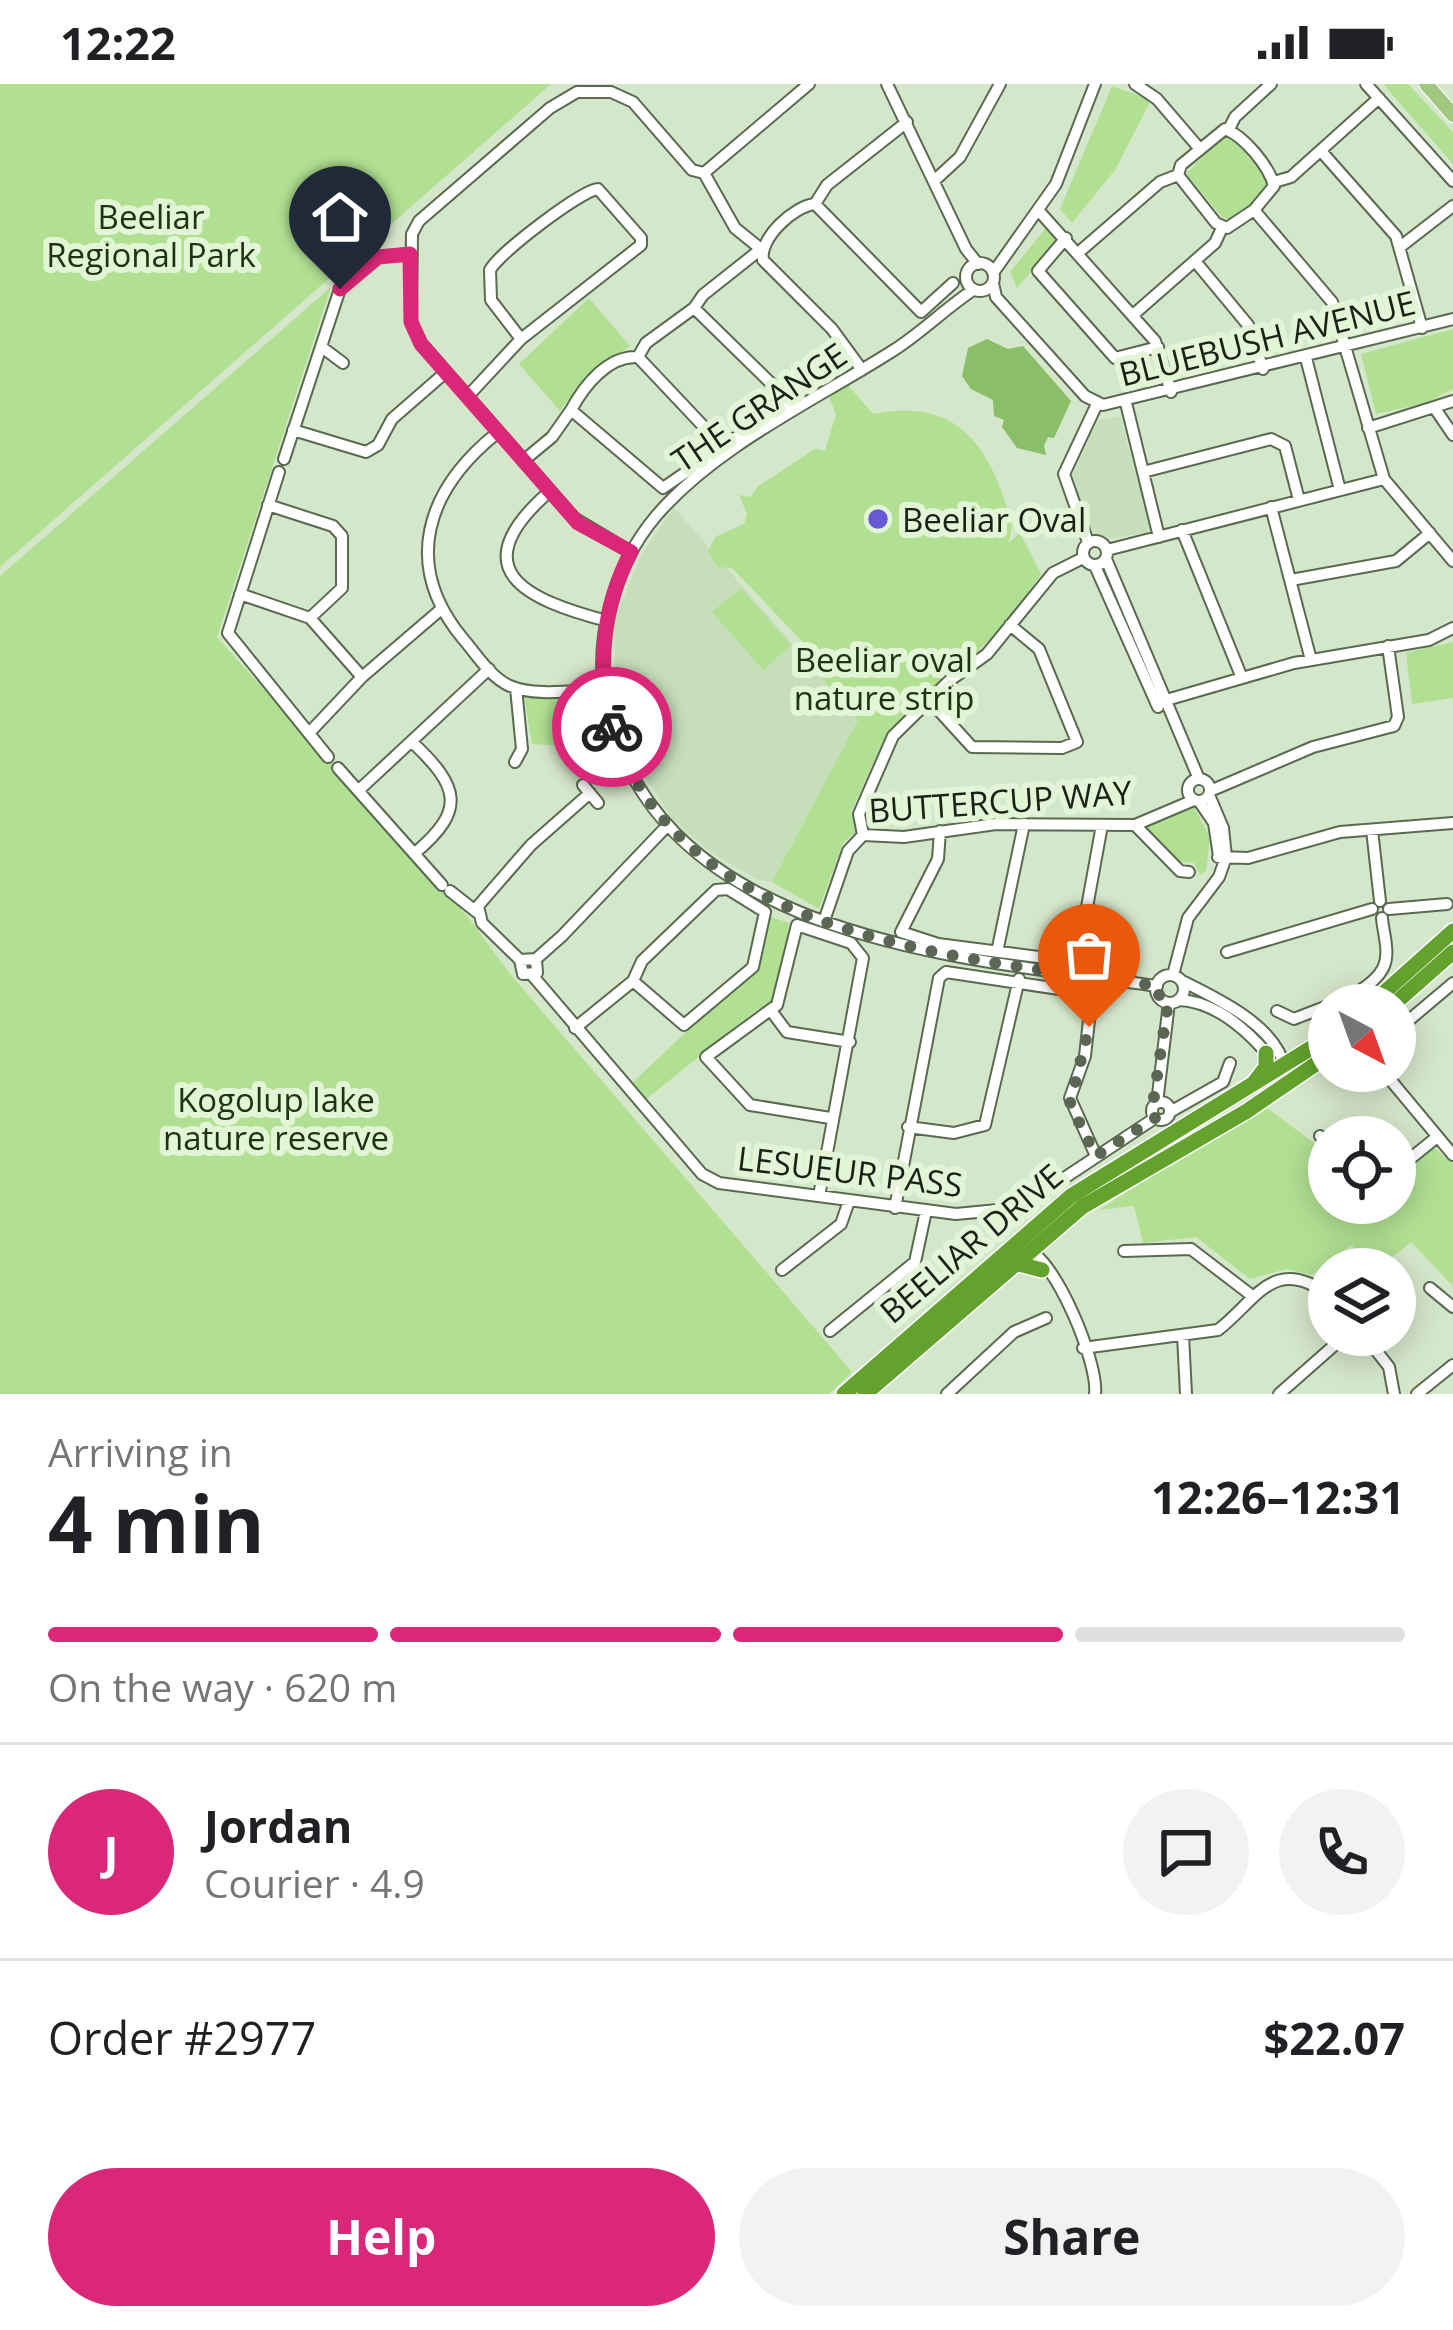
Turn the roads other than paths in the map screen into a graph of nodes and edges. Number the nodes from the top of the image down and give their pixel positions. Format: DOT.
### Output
graph roads {
  1 [pos="809,84"];
  2 [pos="887,84"];
  3 [pos="1000,84"];
  4 [pos="1095,84"];
  5 [pos="1271,84"];
  6 [pos="1366,84"];
  7 [pos="1426,84"];
  8 [pos="1139,86"];
  9 [pos="1379,98"];
  10 [pos="1453,115"];
  11 [pos="907,122"];
  12 [pos="1229,129"];
  13 [pos="1199,148"];
  14 [pos="1321,151"];
  15 [pos="704,173"];
  16 [pos="1178,175"];
  17 [pos="935,180"];
  18 [pos="1453,181"];
  19 [pos="1274,182"];
  20 [pos="815,204"];
  21 [pos="1453,206"];
  22 [pos="1254,210"];
  23 [pos="1039,211"];
  24 [pos="1222,228"];
  25 [pos="1066,238"];
  26 [pos="1400,247"];
  27 [pos="761,249"];
  28 [pos="1078,253"];
  29 [pos="410,254"];
  30 [pos="1195,261"];
  31 [pos="977,278"];
  32 [pos="694,308"];
  33 [pos="1133,315"];
  34 [pos="1453,319"];
  35 [pos="1422,328"];
  36 [pos="521,339"];
  37 [pos="1347,346"];
  38 [pos="323,347"];
  39 [pos="1158,347"];
  40 [pos="638,357"];
  41 [pos="1306,358"];
  42 [pos="343,363"];
  43 [pos="1263,369"];
  44 [pos="862,370"];
  45 [pos="446,372"];
  46 [pos="1171,392"];
  47 [pos="468,396"];
  48 [pos="1453,401"];
  49 [pos="1126,403"];
  50 [pos="1097,404"];
  51 [pos="571,410"];
  52 [pos="1436,410"];
  53 [pos="1368,428"];
  54 [pos="292,430"];
  55 [pos="497,433"];
  56 [pos="1453,435"];
  57 [pos="722,446"];
  58 [pos="524,461"];
  59 [pos="1143,472"];
  60 [pos="1384,479"];
  61 [pos="1340,490"];
  62 [pos="550,491"];
  63 [pos="1299,500"];
  64 [pos="268,505"];
  65 [pos="1271,507"];
  66 [pos="1181,530"];
  67 [pos="1430,533"];
  68 [pos="1159,536"];
  69 [pos="1088,542"];
  70 [pos="631,552"];
  71 [pos="1098,558"];
  72 [pos="1453,561"];
  73 [pos="1291,580"];
  74 [pos="240,594"];
  75 [pos="440,611"];
  76 [pos="310,618"];
  77 [pos="608,621"];
  78 [pos="1010,625"];
  79 [pos="1453,628"];
  80 [pos="1388,646"];
  81 [pos="1311,660"];
  82 [pos="489,669"];
  83 [pos="362,677"];
  84 [pos="1242,678"];
  85 [pos="516,688"];
  86 [pos="604,690"];
  87 [pos="931,702"];
  88 [pos="1159,702"];
  89 [pos="310,732"];
  90 [pos="412,742"];
  91 [pos="328,757"];
  92 [pos="515,761"];
  93 [pos="338,768"];
  94 [pos="359,790"];
  95 [pos="1199,790"];
  96 [pos="590,794"];
  97 [pos="1024,824"];
  98 [pos="1453,824"];
  99 [pos="1102,825"];
  100 [pos="1135,825"];
  101 [pos="666,827"];
  102 [pos="1372,830"];
  103 [pos="940,831"];
  104 [pos="863,835"];
  105 [pos="415,854"];
  106 [pos="1222,857"];
  107 [pos="1189,872"];
  108 [pos="1447,904"];
  109 [pos="1381,909"];
  110 [pos="478,913"];
  111 [pos="825,918"];
  112 [pos="1453,931"];
  113 [pos="997,952"];
  114 [pos="1227,952"];
  115 [pos="1453,952"];
  116 [pos="536,958"];
  117 [pos="520,960"];
  118 [pos="532,976"];
  119 [pos="1178,978"];
  120 [pos="1019,980"];
  121 [pos="633,981"];
  122 [pos="1453,983"];
  123 [pos="1394,984"];
  124 [pos="1416,985"];
  125 [pos="1157,986"];
  126 [pos="1173,1001"];
  127 [pos="1277,1011"];
  128 [pos="772,1012"];
  129 [pos="1416,1014"];
  130 [pos="575,1028"];
  131 [pos="850,1042"];
  132 [pos="1308,1052"];
  133 [pos="1266,1053"];
  134 [pos="1308,1062"];
  135 [pos="1230,1063"];
  136 [pos="1286,1068"];
  137 [pos="1308,1070"];
  138 [pos="1280,1090"];
  139 [pos="1247,1092"];
  140 [pos="1400,1092"];
  141 [pos="1157,1103"];
  142 [pos="1170,1112"];
  143 [pos="830,1118"];
  144 [pos="1155,1118"];
  145 [pos="908,1126"];
  146 [pos="1437,1137"];
  147 [pos="1416,1154"];
  148 [pos="1453,1155"];
  149 [pos="1096,1156"];
  150 [pos="819,1196"];
  151 [pos="849,1201"];
  152 [pos="895,1208"];
  153 [pos="926,1211"];
  154 [pos="1040,1221"];
  155 [pos="1030,1250"];
  156 [pos="1124,1251"];
  157 [pos="1008,1259"];
  158 [pos="782,1270"];
  159 [pos="1042,1270"];
  160 [pos="1054,1285"];
  161 [pos="1308,1286"];
  162 [pos="1430,1288"];
  163 [pos="1250,1295"];
  164 [pos="1453,1307"];
  165 [pos="1046,1318"];
  166 [pos="831,1331"];
  167 [pos="1183,1335"];
  168 [pos="1086,1347"];
  169 [pos="1322,1356"];
  170 [pos="1380,1356"];
  171 [pos="1453,1365"];
  172 [pos="844,1394"];
  173 [pos="865,1394"];
  174 [pos="947,1394"];
  175 [pos="1092,1394"];
  176 [pos="1186,1394"];
  177 [pos="1279,1394"];
  178 [pos="1394,1394"];
  179 [pos="1417,1394"];
  1 -- 15 [label="street"];
  2 -- 11 [label="street"];
  3 -- 17 [label="street"];
  4 -- 23 [label="street, THE GRANGE"];
  5 -- 12 [label="street"];
  6 -- 9 [label="street"];
  7 -- 10 [label="main road"];
  8 -- 13 [label="street"];
  9 -- 14 [label="street"];
  9 -- 18 [label="street"];
  11 -- 17 [label="street"];
  11 -- 20 [label="street"];
  12 -- 13 [label="street"];
  12 -- 19 [label="street"];
  13 -- 16 [label="street"];
  14 -- 19 [label="street"];
  14 -- 26 [label="street"];
  15 -- 27 [label="street"];
  15 -- 29 [label="street"];
  16 -- 24 [label="street"];
  16 -- 28 [label="street"];
  17 -- 31 [label="street"];
  19 -- 22 [label="street"];
  20 -- 27 [label="street"];
  20 -- 31 [label="street"];
  21 -- 26 [label="street"];
  22 -- 24 [label="street"];
  22 -- 37 [label="street"];
  23 -- 25 [label="street"];
  23 -- 31 [label="street, THE GRANGE"];
  24 -- 30 [label="street"];
  25 -- 28 [label="street"];
  25 -- 39 [label="street"];
  26 -- 35 [label="street"];
  27 -- 32 [label="street"];
  27 -- 44 [label="street"];
  28 -- 33 [label="street"];
  29 -- 38 [label="street"];
  29 -- 45 [label="street"];
  30 -- 33 [label="street"];
  30 -- 43 [label="street"];
  31 -- 44 [label="street, THE GRANGE"];
  31 -- 50 [label="street, BLUEBUSH AVENUE"];
  32 -- 40 [label="street"];
  32 -- 57 [label="street"];
  33 -- 39 [label="street"];
  34 -- 35 [label="street, BLUEBUSH AVENUE"];
  35 -- 37 [label="street, BLUEBUSH AVENUE"];
  36 -- 36 [label="street"];
  36 -- 47 [label="street"];
  37 -- 41 [label="street, BLUEBUSH AVENUE"];
  37 -- 53 [label="street"];
  38 -- 42 [label="street"];
  38 -- 54 [label="street"];
  39 -- 46 [label="street"];
  40 -- 51 [label="street"];
  40 -- 57 [label="street"];
  41 -- 43 [label="street, BLUEBUSH AVENUE"];
  41 -- 61 [label="street"];
  43 -- 46 [label="street, BLUEBUSH AVENUE"];
  44 -- 70 [label="street, THE GRANGE"];
  45 -- 47 [label="street"];
  45 -- 54 [label="street"];
  46 -- 49 [label="street, BLUEBUSH AVENUE"];
  47 -- 55 [label="street"];
  48 -- 52 [label="street"];
  49 -- 50 [label="street, BLUEBUSH AVENUE"];
  49 -- 59 [label="street"];
  50 -- 69 [label="street"];
  51 -- 57 [label="street"];
  51 -- 58 [label="street"];
  52 -- 53 [label="street"];
  52 -- 56 [label="street"];
  53 -- 60 [label="street"];
  54 -- 64 [label="street"];
  55 -- 58 [label="street"];
  55 -- 75 [label="street"];
  58 -- 62 [label="street"];
  59 -- 63 [label="street"];
  59 -- 68 [label="street"];
  60 -- 61 [label="street"];
  60 -- 67 [label="street"];
  61 -- 63 [label="street"];
  62 -- 70 [label="street"];
  62 -- 77 [label="street"];
  63 -- 65 [label="street"];
  64 -- 74 [label="street"];
  64 -- 76 [label="street"];
  65 -- 66 [label="street"];
  65 -- 73 [label="street"];
  66 -- 68 [label="street"];
  66 -- 84 [label="street"];
  67 -- 72 [label="street"];
  67 -- 73 [label="street"];
  68 -- 71 [label="street"];
  69 -- 71 [label="street"];
  69 -- 71 [label="street"];
  70 -- 77 [label="street, THE GRANGE"];
  71 -- 78 [label="street"];
  71 -- 88 [label="street"];
  73 -- 81 [label="street"];
  74 -- 76 [label="street"];
  74 -- 89 [label="street"];
  75 -- 82 [label="street"];
  75 -- 83 [label="street"];
  76 -- 83 [label="street"];
  77 -- 86 [label="street, THE GRANGE"];
  78 -- 87 [label="street"];
  78 -- 87 [label="street"];
  79 -- 80 [label="street"];
  80 -- 81 [label="street"];
  80 -- 95 [label="street, BUTTERCUP WAY"];
  81 -- 84 [label="street"];
  82 -- 85 [label="street"];
  82 -- 90 [label="street"];
  83 -- 89 [label="street"];
  84 -- 88 [label="street"];
  85 -- 86 [label="street"];
  85 -- 92 [label="street"];
  86 -- 101 [label="street, THE GRANGE"];
  87 -- 104 [label="street"];
  88 -- 95 [label="street"];
  89 -- 91 [label="street"];
  90 -- 94 [label="street"];
  90 -- 105 [label="street"];
  93 -- 94 [label="street, LESUEUR PASS"];
  94 -- 105 [label="street, LESUEUR PASS"];
  95 -- 100 [label="street, BUTTERCUP WAY"];
  95 -- 106 [label="street"];
  96 -- 110 [label="street"];
  97 -- 99 [label="street, BUTTERCUP WAY"];
  97 -- 103 [label="street, BUTTERCUP WAY"];
  97 -- 113 [label="street"];
  98 -- 102 [label="street"];
  99 -- 100 [label="street, BUTTERCUP WAY"];
  99 -- 113 [label="street"];
  100 -- 107 [label="street"];
  101 -- 111 [label="street, THE GRANGE"];
  101 -- 116 [label="street"];
  102 -- 106 [label="street"];
  102 -- 109 [label="street"];
  103 -- 104 [label="street, BUTTERCUP WAY"];
  103 -- 113 [label="street"];
  104 -- 111 [label="street, BUTTERCUP WAY"];
  105 -- 110 [label="street, LESUEUR PASS"];
  106 -- 119 [label="street"];
  108 -- 109 [label="street"];
  109 -- 114 [label="street"];
  109 -- 127 [label="street"];
  110 -- 117 [label="street, LESUEUR PASS"];
  111 -- 125 [label="street, THE GRANGE"];
  112 -- 123 [label="highway"];
  115 -- 124 [label="highway"];
  116 -- 117 [label="street"];
  116 -- 118 [label="street"];
  117 -- 118 [label="street, LESUEUR PASS"];
  118 -- 130 [label="street, LESUEUR PASS"];
  119 -- 125 [label="street"];
  119 -- 126 [label="street"];
  119 -- 136 [label="street"];
  120 -- 145 [label="street"];
  120 -- 145 [label="street"];
  120 -- 149 [label="street"];
  121 -- 121 [label="street"];
  121 -- 130 [label="street"];
  122 -- 129 [label="street"];
  125 -- 126 [label="street"];
  126 -- 133 [label="street"];
  126 -- 141 [label="street"];
  128 -- 131 [label="street"];
  128 -- 131 [label="street"];
  128 -- 143 [label="street"];
  130 -- 150 [label="street, LESUEUR PASS"];
  131 -- 143 [label="street"];
  132 -- 136 [label="highway, BEELIAR DRIVE"];
  133 -- 136 [label="street"];
  133 -- 139 [label="highway"];
  134 -- 136 [label="street"];
  135 -- 142 [label="street"];
  136 -- 138 [label="street"];
  136 -- 139 [label="highway, BEELIAR DRIVE"];
  137 -- 138 [label="highway, BEELIAR DRIVE"];
  138 -- 155 [label="highway, BEELIAR DRIVE"];
  139 -- 154 [label="highway, BEELIAR DRIVE"];
  140 -- 146 [label="street"];
  141 -- 142 [label="street"];
  141 -- 144 [label="street"];
  142 -- 144 [label="street"];
  143 -- 150 [label="street"];
  144 -- 149 [label="street, LESUEUR PASS"];
  145 -- 152 [label="street"];
  146 -- 147 [label="street"];
  146 -- 148 [label="street"];
  149 -- 153 [label="street, LESUEUR PASS"];
  150 -- 151 [label="street, LESUEUR PASS"];
  151 -- 152 [label="street, LESUEUR PASS"];
  151 -- 158 [label="street"];
  152 -- 153 [label="street, LESUEUR PASS"];
  153 -- 166 [label="street"];
  154 -- 155 [label="street"];
  154 -- 157 [label="highway, BEELIAR DRIVE"];
  155 -- 157 [label="highway, BEELIAR DRIVE"];
  155 -- 159 [label="street"];
  155 -- 160 [label="street"];
  156 -- 163 [label="street"];
  157 -- 159 [label="highway"];
  157 -- 172 [label="highway, BEELIAR DRIVE"];
  157 -- 173 [label="highway, BEELIAR DRIVE"];
  159 -- 160 [label="street"];
  160 -- 168 [label="street"];
  161 -- 163 [label="street"];
  162 -- 164 [label="street"];
  163 -- 167 [label="street"];
  165 -- 174 [label="street"];
  167 -- 168 [label="street"];
  167 -- 176 [label="street"];
  168 -- 175 [label="street"];
  169 -- 177 [label="street"];
  170 -- 178 [label="street"];
  171 -- 179 [label="street"];
}
